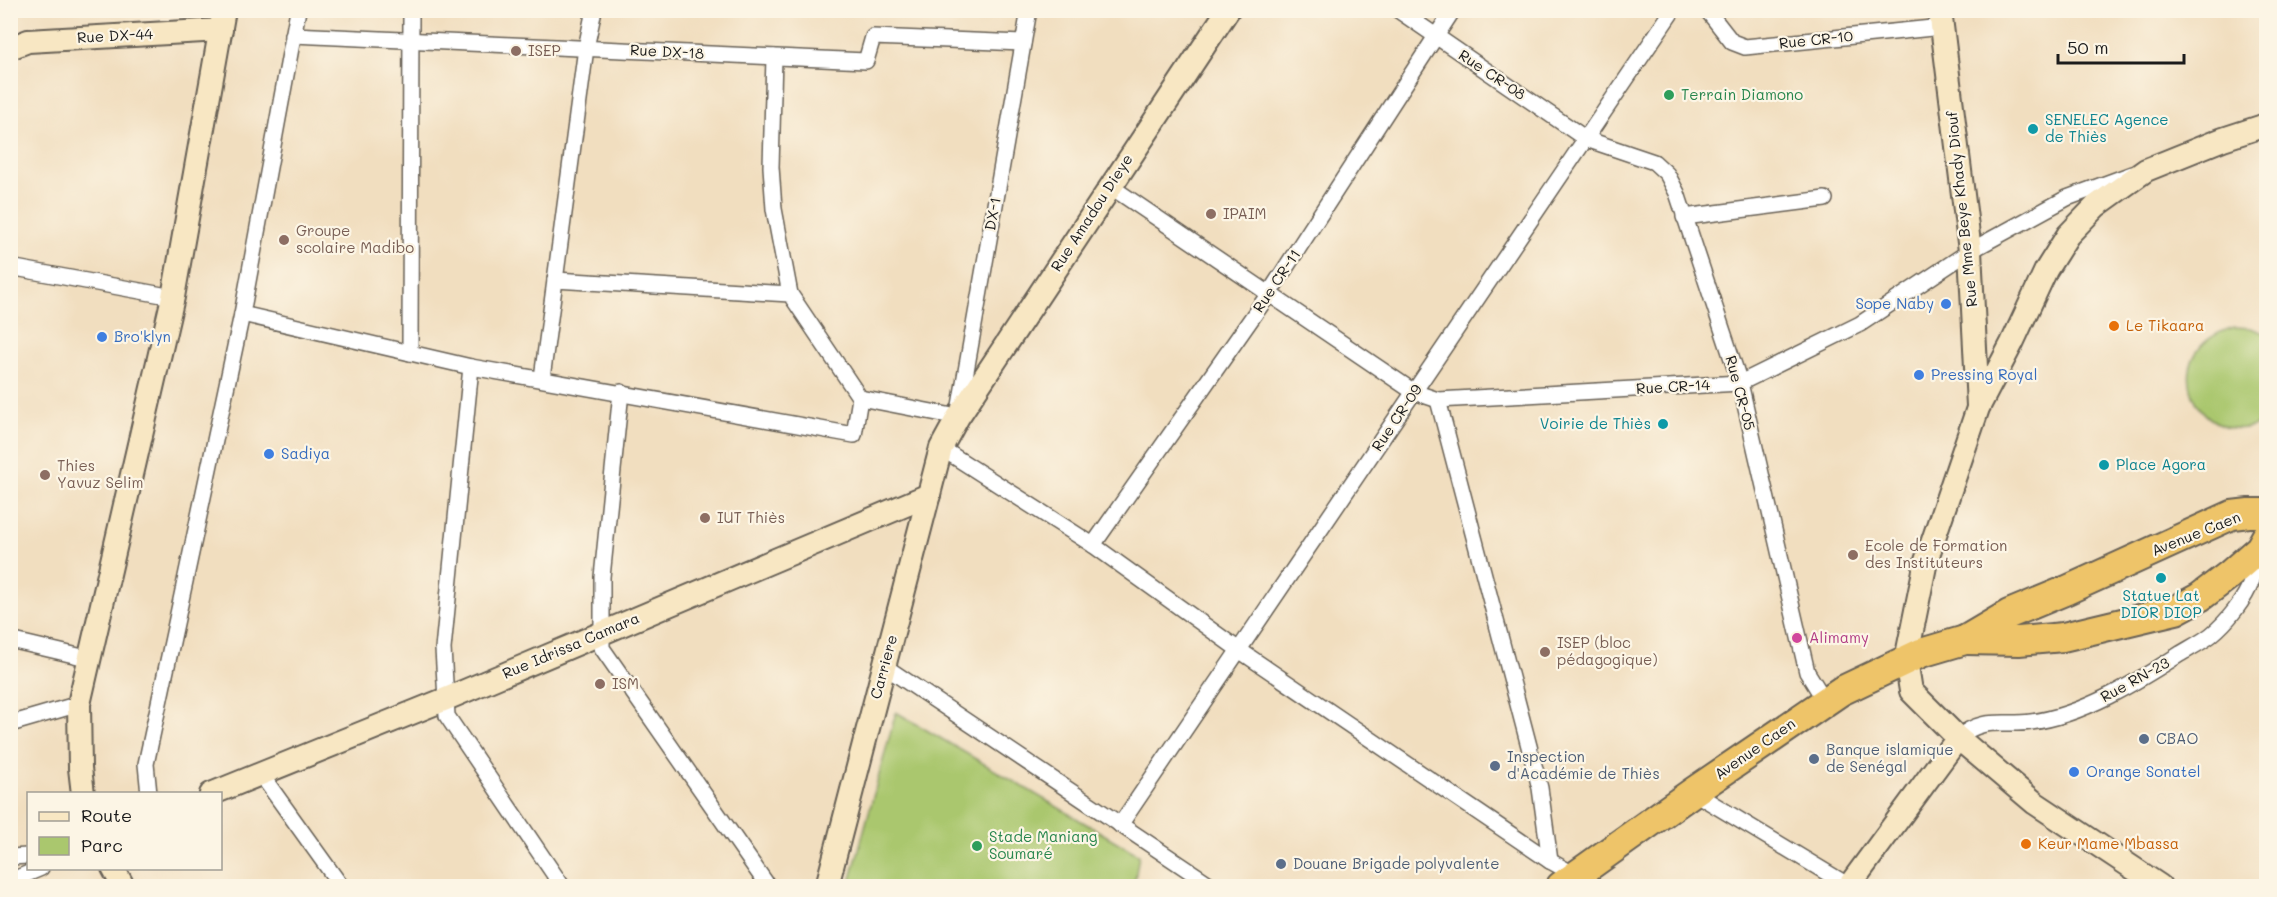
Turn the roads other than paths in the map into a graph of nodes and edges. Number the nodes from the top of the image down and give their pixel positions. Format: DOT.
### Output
graph roads {
  1 [pos="298,10"];
  2 [pos="411,10"];
  3 [pos="594,10"];
  4 [pos="1029,10"];
  5 [pos="1228,10"];
  6 [pos="1398,10"];
  7 [pos="1453,10"];
  8 [pos="1673,10"];
  9 [pos="1707,10"];
  10 [pos="1941,19"];
  11 [pos="223,20"];
  12 [pos="293,35"];
  13 [pos="1436,37"];
  14 [pos="411,40"];
  15 [pos="1023,43"];
  16 [pos="10,48"];
  17 [pos="586,48"];
  18 [pos="774,57"];
  19 [pos="2266,125"];
  20 [pos="1586,139"];
  21 [pos="2146,170"];
  22 [pos="1110,186"];
  23 [pos="1825,199"];
  24 [pos="1684,217"];
  25 [pos="1970,251"];
  26 [pos="10,267"];
  27 [pos="555,280"];
  28 [pos="790,294"];
  29 [pos="1268,295"];
  30 [pos="173,297"];
  31 [pos="242,314"];
  32 [pos="410,353"];
  33 [pos="471,367"];
  34 [pos="542,378"];
  35 [pos="1740,383"];
  36 [pos="621,392"];
  37 [pos="1414,392"];
  38 [pos="860,398"];
  39 [pos="1438,400"];
  40 [pos="1978,408"];
  41 [pos="958,417"];
  42 [pos="941,448"];
  43 [pos="929,495"];
  44 [pos="2266,513"];
  45 [pos="2263,543"];
  46 [pos="1093,545"];
  47 [pos="602,633"];
  48 [pos="10,640"];
  49 [pos="1965,640"];
  50 [pos="1239,650"];
  51 [pos="91,659"];
  52 [pos="1906,660"];
  53 [pos="884,666"];
  54 [pos="446,699"];
  55 [pos="1825,701"];
  56 [pos="79,704"];
  57 [pos="10,724"];
  58 [pos="1958,738"];
  59 [pos="260,773"];
  60 [pos="83,792"];
  61 [pos="149,792"];
  62 [pos="216,792"];
  63 [pos="1693,792"];
  64 [pos="1120,825"];
  65 [pos="10,856"];
  66 [pos="27,856"];
  67 [pos="36,870"];
  68 [pos="114,870"];
  69 [pos="1571,877"];
  70 [pos="10,881"];
  71 [pos="123,886"];
  72 [pos="341,886"];
  73 [pos="562,886"];
  74 [pos="768,886"];
  75 [pos="827,886"];
  76 [pos="1212,886"];
  77 [pos="1849,886"];
  78 [pos="2160,886"];
  1 -- 12 [label="street"];
  2 -- 14 [label="street"];
  3 -- 17 [label="street"];
  4 -- 15 [label="street, DX-1"];
  5 -- 22 [label="street, Rue Amadou Dieye"];
  6 -- 13 [label="street, Rue CR-08"];
  7 -- 13 [label="street, Rue CR-11"];
  8 -- 20 [label="street, Rue CR-09"];
  9 -- 10 [label="street, Rue CR-10"];
  10 -- 25 [label="street, Rue Mme Beye Khady Diouf"];
  11 -- 16 [label="street, Rue DX-44"];
  11 -- 30 [label="street"];
  12 -- 14 [label="street, Rue DX-18"];
  12 -- 31 [label="street"];
  13 -- 20 [label="street, Rue CR-08"];
  13 -- 29 [label="street, Rue CR-11"];
  14 -- 17 [label="street, Rue DX-18"];
  14 -- 32 [label="street"];
  15 -- 18 [label="street, Rue DX-18"];
  15 -- 41 [label="street, DX-1"];
  17 -- 18 [label="street, Rue DX-18"];
  17 -- 27 [label="street"];
  18 -- 28 [label="street"];
  19 -- 21 [label="street"];
  20 -- 24 [label="street, Rue CR-05"];
  20 -- 37 [label="street, Rue CR-09"];
  21 -- 25 [label="street, Rue CR-14"];
  21 -- 40 [label="street"];
  22 -- 29 [label="street, Rue CR-14"];
  22 -- 41 [label="street, Rue Amadou Dieye"];
  23 -- 24 [label="street"];
  24 -- 35 [label="street, Rue CR-05"];
  25 -- 35 [label="street, Rue CR-14"];
  25 -- 40 [label="street, Rue Mme Beye Khady Diouf"];
  26 -- 30 [label="street"];
  27 -- 28 [label="street"];
  27 -- 34 [label="street"];
  28 -- 38 [label="street"];
  29 -- 37 [label="street, Rue CR-14"];
  29 -- 46 [label="street, Rue CR-11"];
  30 -- 51 [label="street"];
  31 -- 32 [label="street"];
  31 -- 61 [label="street"];
  32 -- 33 [label="street"];
  33 -- 34 [label="street"];
  33 -- 54 [label="street"];
  34 -- 36 [label="street"];
  35 -- 39 [label="street, Rue CR-14"];
  35 -- 55 [label="street, Rue CR-05"];
  36 -- 38 [label="street"];
  36 -- 47 [label="street"];
  37 -- 39 [label="street, Rue CR-14"];
  37 -- 50 [label="street, Rue CR-09"];
  38 -- 41 [label="street"];
  39 -- 69 [label="street"];
  40 -- 52 [label="street"];
  41 -- 42 [label="street, Rue Amadou Dieye"];
  42 -- 43 [label="street, Carriere"];
  42 -- 46 [label="street"];
  43 -- 47 [label="street, Rue Idrissa Camara"];
  43 -- 53 [label="street, Carriere"];
  44 -- 49 [label="highway, Avenue Caen"];
  45 -- 49 [label="highway, Avenue Caen"];
  45 -- 58 [label="street, Rue RN-23"];
  46 -- 50 [label="street"];
  47 -- 54 [label="street, Rue Idrissa Camara"];
  47 -- 74 [label="street"];
  48 -- 51 [label="street"];
  49 -- 52 [label="highway, Avenue Caen"];
  50 -- 64 [label="street, Rue CR-09"];
  50 -- 69 [label="street"];
  51 -- 56 [label="street"];
  52 -- 55 [label="highway, Avenue Caen"];
  52 -- 58 [label="street"];
  53 -- 64 [label="street"];
  53 -- 75 [label="street, Carriere"];
  54 -- 59 [label="street, Rue Idrissa Camara"];
  54 -- 73 [label="street"];
  55 -- 63 [label="highway, Avenue Caen"];
  56 -- 57 [label="street"];
  56 -- 60 [label="street"];
  58 -- 77 [label="street"];
  58 -- 78 [label="street"];
  59 -- 62 [label="street, Rue Idrissa Camara"];
  59 -- 72 [label="street"];
  63 -- 69 [label="highway, Avenue Caen"];
  63 -- 77 [label="street"];
  64 -- 76 [label="street"];
  65 -- 66 [label="street"];
  67 -- 70 [label="street"];
  68 -- 71 [label="street"];
}
